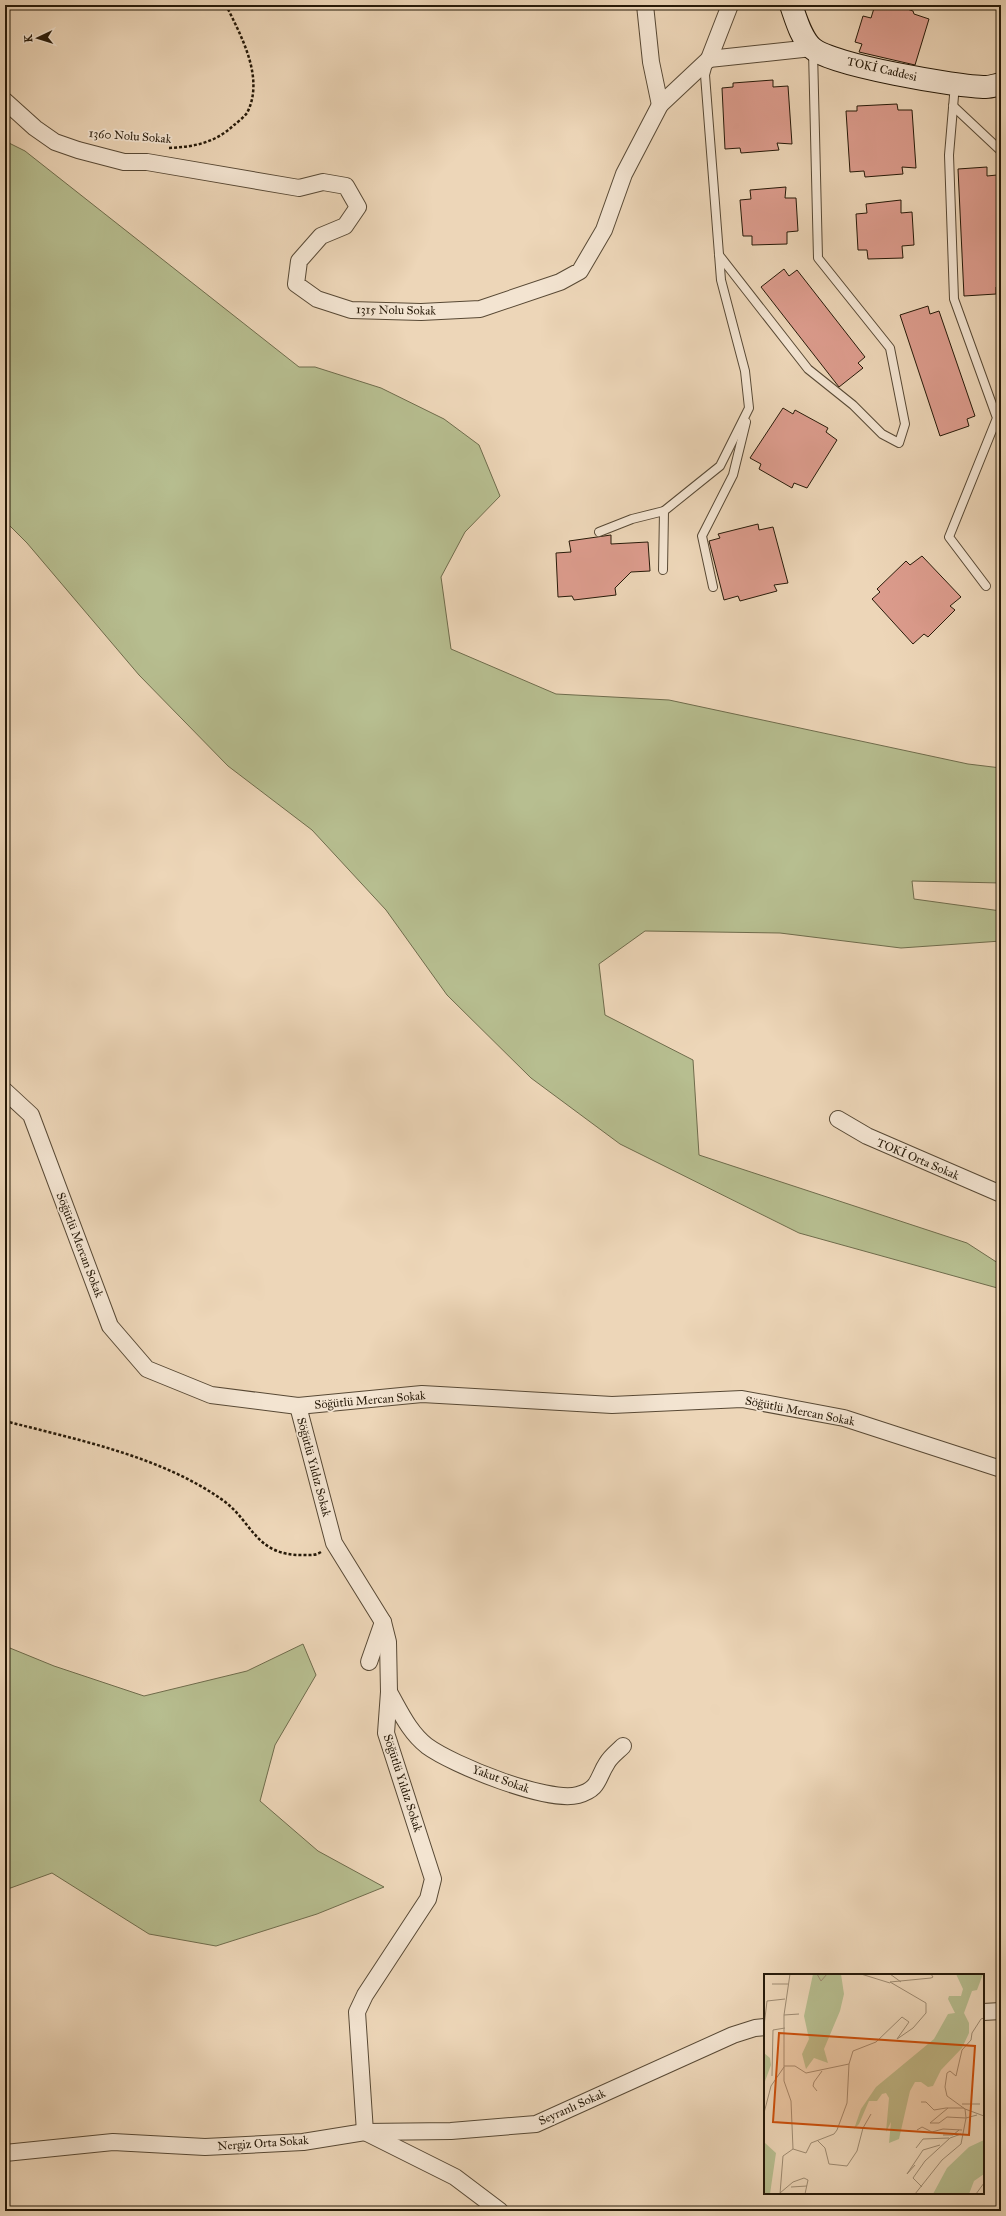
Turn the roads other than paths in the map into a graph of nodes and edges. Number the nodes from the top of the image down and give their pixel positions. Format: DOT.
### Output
graph roads {
  1 [pos="645,5"];
  2 [pos="730,5"];
  3 [pos="791,5"];
  4 [pos="812,48"];
  5 [pos="709,60"];
  6 [pos="955,84"];
  7 [pos="1001,84"];
  8 [pos="5,100"];
  9 [pos="660,105"];
  10 [pos="953,106"];
  11 [pos="1001,151"];
  12 [pos="719,255"];
  13 [pos="749,408"];
  14 [pos="664,511"];
  15 [pos="599,532"];
  16 [pos="664,570"];
  17 [pos="986,586"];
  18 [pos="713,587"];
  19 [pos="5,1091"];
  20 [pos="838,1119"];
  21 [pos="1001,1194"];
  22 [pos="298,1406"];
  23 [pos="1001,1468"];
  24 [pos="383,1622"];
  25 [pos="369,1662"];
  26 [pos="389,1692"];
  27 [pos="624,1746"];
  28 [pos="1001,2011"];
  29 [pos="984,2012"];
  30 [pos="764,2027"];
  31 [pos="366,2132"];
  32 [pos="5,2153"];
  33 [pos="500,2211"];
  1 -- 9 [label="street"];
  2 -- 5 [label="street, 1315 Nolu Sokak"];
  3 -- 4 [label="street"];
  4 -- 5 [label="street"];
  4 -- 6 [label="street, TOKİ Caddesi"];
  4 -- 12 [label="lane"];
  5 -- 9 [label="street, 1315 Nolu Sokak"];
  5 -- 12 [label="lane"];
  6 -- 7 [label="street, TOKİ Caddesi"];
  6 -- 10 [label="lane"];
  8 -- 9 [label="street, 1315 Nolu Sokak"];
  10 -- 11 [label="lane"];
  10 -- 17 [label="lane"];
  12 -- 13 [label="lane"];
  13 -- 14 [label="lane"];
  13 -- 18 [label="lane"];
  14 -- 15 [label="lane"];
  14 -- 16 [label="lane"];
  19 -- 22 [label="street, Söğütlü Mercan Sokak"];
  20 -- 21 [label="street, TOKİ Orta Sokak"];
  22 -- 23 [label="street, Söğütlü Mercan Sokak"];
  22 -- 24 [label="street, Söğütlü Yıldız Sokak"];
  24 -- 25 [label="street"];
  24 -- 26 [label="street, Söğütlü Yıldız Sokak"];
  26 -- 27 [label="street, Yakut Sokak"];
  26 -- 31 [label="street, Söğütlü Yıldız Sokak"];
  28 -- 29 [label="street"];
  30 -- 31 [label="street, Seyranlı Sokak"];
  31 -- 32 [label="street, Nergiz Orta Sokak"];
  31 -- 33 [label="street"];
}
